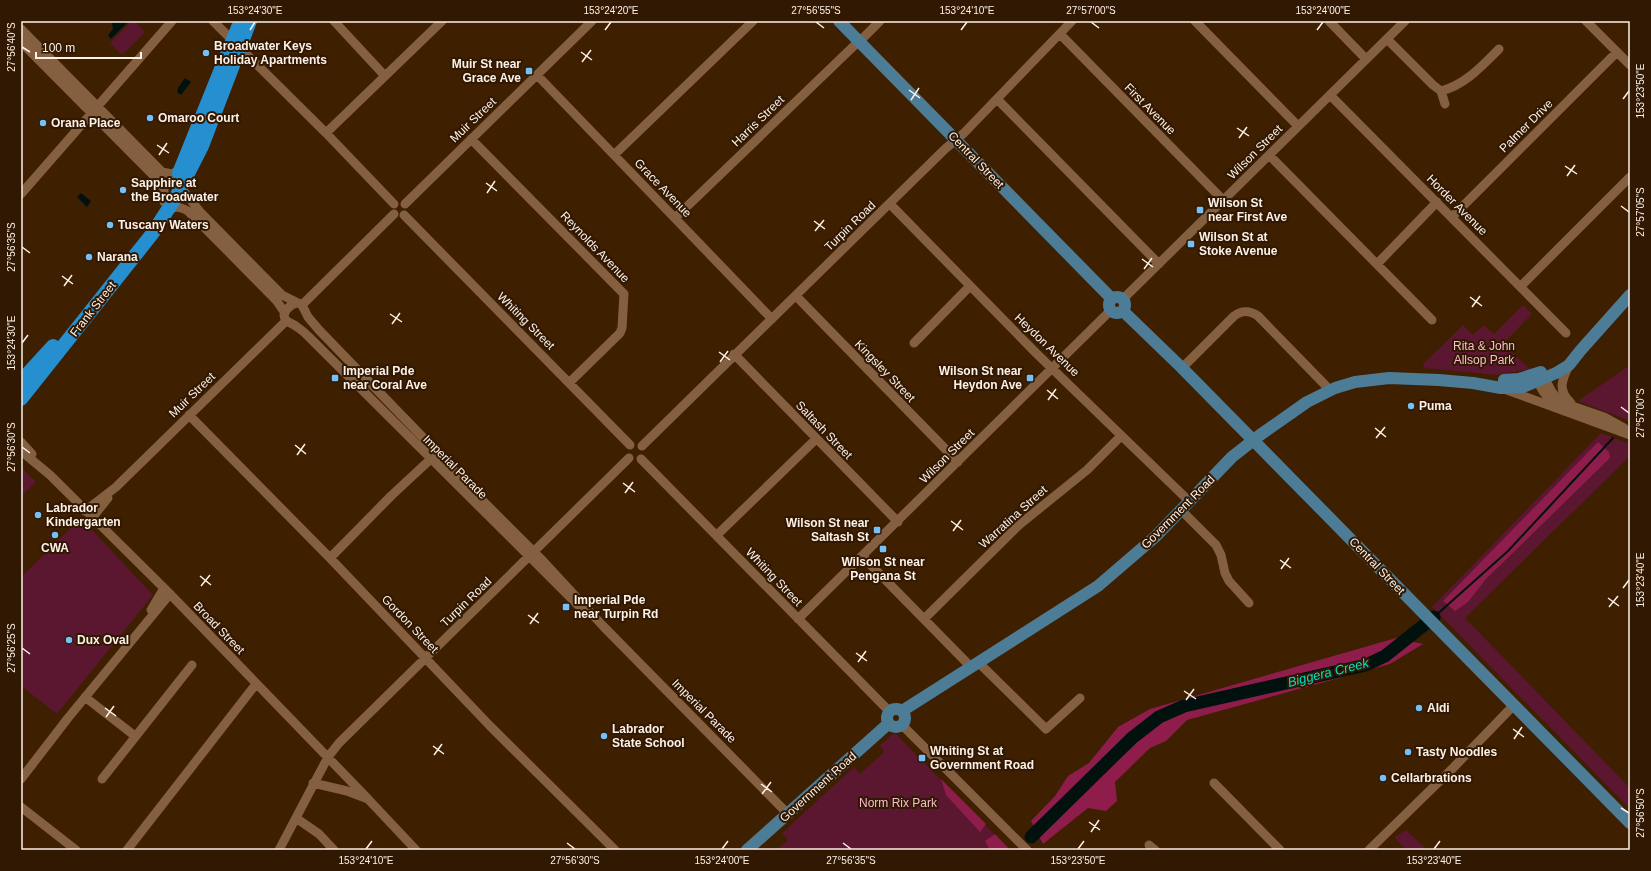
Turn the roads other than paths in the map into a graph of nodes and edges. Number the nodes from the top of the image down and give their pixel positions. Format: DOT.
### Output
graph roads {
  1 [pos="172,21"];
  2 [pos="213,21"];
  3 [pos="240,21"];
  4 [pos="250,21"];
  5 [pos="334,21"];
  6 [pos="442,21"];
  7 [pos="592,21"];
  8 [pos="753,21"];
  9 [pos="839,21"];
  10 [pos="880,21"];
  11 [pos="1072,21"];
  12 [pos="1195,21"];
  13 [pos="1329,21"];
  14 [pos="1405,21"];
  15 [pos="1586,21"];
  16 [pos="21,29"];
  17 [pos="1060,34"];
  18 [pos="1387,39"];
  19 [pos="859,41"];
  20 [pos="21,42"];
  21 [pos="237,45"];
  22 [pos="1499,49"];
  23 [pos="1617,52"];
  24 [pos="1366,59"];
  25 [pos="1630,65"];
  26 [pos="537,75"];
  27 [pos="385,76"];
  28 [pos="1441,91"];
  29 [pos="1330,95"];
  30 [pos="997,99"];
  31 [pos="1445,104"];
  32 [pos="98,106"];
  33 [pos="91,114"];
  34 [pos="1298,126"];
  35 [pos="326,133"];
  36 [pos="471,139"];
  37 [pos="956,140"];
  38 [pos="614,155"];
  39 [pos="1269,155"];
  40 [pos="182,176"];
  41 [pos="1630,177"];
  42 [pos="21,194"];
  43 [pos="1223,200"];
  44 [pos="1437,202"];
  45 [pos="394,204"];
  46 [pos="405,204"];
  47 [pos="890,204"];
  48 [pos="164,208"];
  49 [pos="394,214"];
  50 [pos="404,215"];
  51 [pos="1452,217"];
  52 [pos="675,218"];
  53 [pos="242,260"];
  54 [pos="1159,264"];
  55 [pos="1377,264"];
  56 [pos="970,286"];
  57 [pos="1521,286"];
  58 [pos="1630,295"];
  59 [pos="796,296"];
  60 [pos="1117,305"];
  61 [pos="301,306"];
  62 [pos="288,319"];
  63 [pos="772,319"];
  64 [pos="1432,320"];
  65 [pos="1566,333"];
  66 [pos="914,343"];
  67 [pos="1580,350"];
  68 [pos="734,354"];
  69 [pos="1569,365"];
  70 [pos="1053,368"];
  71 [pos="1182,368"];
  72 [pos="1539,376"];
  73 [pos="21,381"];
  74 [pos="569,383"];
  75 [pos="1473,383"];
  76 [pos="1500,388"];
  77 [pos="1330,390"];
  78 [pos="21,399"];
  79 [pos="396,409"];
  80 [pos="1577,411"];
  81 [pos="189,415"];
  82 [pos="388,417"];
  83 [pos="1630,430"];
  84 [pos="1630,435"];
  85 [pos="1121,436"];
  86 [pos="816,438"];
  87 [pos="1253,440"];
  88 [pos="21,442"];
  89 [pos="630,445"];
  90 [pos="642,446"];
  91 [pos="21,451"];
  92 [pos="434,456"];
  93 [pos="629,458"];
  94 [pos="641,459"];
  95 [pos="958,462"];
  96 [pos="50,476"];
  97 [pos="1185,506"];
  98 [pos="89,514"];
  99 [pos="898,522"];
  100 [pos="717,535"];
  101 [pos="532,555"];
  102 [pos="862,556"];
  103 [pos="330,558"];
  104 [pos="167,591"];
  105 [pos="1249,603"];
  106 [pos="798,618"];
  107 [pos="924,619"];
  108 [pos="426,658"];
  109 [pos="192,664"];
  110 [pos="974,664"];
  111 [pos="256,684"];
  112 [pos="85,697"];
  113 [pos="1080,698"];
  114 [pos="1514,705"];
  115 [pos="889,711"];
  116 [pos="902,711"];
  117 [pos="888,724"];
  118 [pos="902,725"];
  119 [pos="135,736"];
  120 [pos="328,757"];
  121 [pos="21,779"];
  122 [pos="102,779"];
  123 [pos="313,783"];
  124 [pos="1214,783"];
  125 [pos="368,799"];
  126 [pos="21,807"];
  127 [pos="788,814"];
  128 [pos="296,818"];
  129 [pos="1630,823"];
  130 [pos="76,850"];
  131 [pos="127,850"];
  132 [pos="279,850"];
  133 [pos="334,850"];
  134 [pos="416,850"];
  135 [pos="614,850"];
  136 [pos="747,850"];
  137 [pos="1027,850"];
  138 [pos="1280,850"];
  139 [pos="1369,850"];
  1 -- 32 [label="street"];
  2 -- 21 [label="street"];
  3 -- 21 [label="highway, Frank Street"];
  4 -- 21 [label="highway, Frank Street"];
  5 -- 27 [label="street"];
  6 -- 27 [label="street"];
  7 -- 26 [label="street, Muir Street"];
  8 -- 38 [label="street"];
  9 -- 19 [label="main road, Central Street"];
  10 -- 19 [label="street, Harris Street"];
  11 -- 17 [label="street, Turpin Road"];
  12 -- 34 [label="street"];
  13 -- 24 [label="street"];
  14 -- 18 [label="street, Wilson Street"];
  15 -- 23 [label="street"];
  16 -- 32 [label="street"];
  17 -- 30 [label="street, Turpin Road"];
  17 -- 43 [label="street, First Avenue"];
  18 -- 24 [label="street, Wilson Street"];
  18 -- 28 [label="street"];
  19 -- 37 [label="main road, Central Street"];
  19 -- 52 [label="street, Harris Street"];
  20 -- 33 [label="street"];
  21 -- 35 [label="street"];
  21 -- 40 [label="highway, Frank Street"];
  22 -- 28 [label="street"];
  23 -- 25 [label="street"];
  23 -- 51 [label="street, Palmer Drive"];
  24 -- 29 [label="street, Wilson Street"];
  26 -- 36 [label="street, Muir Street"];
  26 -- 38 [label="street, Grace Avenue"];
  27 -- 35 [label="street"];
  28 -- 31 [label="street"];
  29 -- 34 [label="street, Wilson Street"];
  29 -- 44 [label="street, Horder Avenue"];
  30 -- 37 [label="street, Turpin Road"];
  30 -- 54 [label="street"];
  32 -- 33 [label="street"];
  32 -- 40 [label="street"];
  33 -- 42 [label="street"];
  33 -- 48 [label="street"];
  34 -- 39 [label="street, Wilson Street"];
  35 -- 45 [label="street"];
  36 -- 46 [label="street, Muir Street"];
  36 -- 74 [label="street, Reynolds Avenue"];
  37 -- 47 [label="street, Turpin Road"];
  37 -- 60 [label="main road, Central Street"];
  38 -- 52 [label="street, Grace Avenue"];
  39 -- 43 [label="street, Wilson Street"];
  39 -- 55 [label="street"];
  40 -- 48 [label="highway, Frank Street"];
  40 -- 53 [label="street, Imperial Parade"];
  41 -- 57 [label="street"];
  43 -- 54 [label="street, Wilson Street"];
  44 -- 51 [label="street, Horder Avenue"];
  44 -- 55 [label="street"];
  45 -- 46 [label="street"];
  45 -- 49 [label="street"];
  46 -- 50 [label="street"];
  47 -- 56 [label="street, Heydon Avenue"];
  47 -- 59 [label="street, Turpin Road"];
  48 -- 53 [label="street, Imperial Parade"];
  48 -- 73 [label="highway, Frank Street"];
  48 -- 78 [label="highway, Frank Street"];
  49 -- 50 [label="street"];
  49 -- 61 [label="street"];
  50 -- 74 [label="street, Whiting Street"];
  51 -- 57 [label="street, Horder Avenue"];
  52 -- 63 [label="street, Grace Avenue"];
  53 -- 61 [label="street, Imperial Parade"];
  53 -- 62 [label="street, Imperial Parade"];
  54 -- 60 [label="street, Wilson Street"];
  55 -- 64 [label="street"];
  56 -- 66 [label="street"];
  56 -- 70 [label="street, Heydon Avenue"];
  57 -- 65 [label="street, Horder Avenue"];
  58 -- 67 [label="main road"];
  59 -- 63 [label="street, Turpin Road"];
  59 -- 95 [label="street, Kingsley Street"];
  60 -- 70 [label="street, Wilson Street"];
  60 -- 71 [label="main road, Central Street"];
  61 -- 62 [label="street"];
  61 -- 62 [label="street"];
  61 -- 79 [label="street, Imperial Parade"];
  62 -- 81 [label="street, Muir Street"];
  62 -- 82 [label="street, Imperial Parade"];
  63 -- 68 [label="street, Turpin Road"];
  67 -- 69 [label="main road"];
  67 -- 72 [label="main road"];
  68 -- 86 [label="street, Saltash Street"];
  68 -- 90 [label="street, Turpin Road"];
  69 -- 72 [label="main road"];
  69 -- 80 [label="street, Government Road"];
  70 -- 85 [label="street, Heydon Avenue"];
  70 -- 95 [label="street, Wilson Street"];
  71 -- 77 [label="street"];
  71 -- 87 [label="main road, Central Street"];
  72 -- 75 [label="main road, Government Road"];
  72 -- 76 [label="main road, Government Road"];
  72 -- 80 [label="street, Government Road"];
  74 -- 89 [label="street, Whiting Street"];
  75 -- 76 [label="main road, Government Road"];
  75 -- 77 [label="main road, Government Road"];
  76 -- 80 [label="street, Government Road"];
  77 -- 87 [label="main road, Government Road"];
  79 -- 82 [label="street"];
  79 -- 92 [label="street, Imperial Parade"];
  80 -- 83 [label="street, Government Road"];
  80 -- 84 [label="street, Government Road"];
  81 -- 98 [label="street, Muir Street"];
  81 -- 103 [label="street, Gordon Street"];
  82 -- 92 [label="street, Imperial Parade"];
  85 -- 97 [label="street, Heydon Avenue"];
  85 -- 107 [label="street, Warratina Street"];
  86 -- 99 [label="street, Saltash Street"];
  86 -- 100 [label="street"];
  87 -- 97 [label="main road, Government Road"];
  87 -- 114 [label="main road, Central Street"];
  88 -- 96 [label="street, Broad Street"];
  89 -- 90 [label="street"];
  89 -- 93 [label="street"];
  90 -- 94 [label="street"];
  91 -- 96 [label="street, Broad Street"];
  92 -- 101 [label="street, Imperial Parade"];
  92 -- 103 [label="street"];
  93 -- 94 [label="street"];
  93 -- 101 [label="street, Turpin Road"];
  94 -- 100 [label="street, Whiting Street"];
  95 -- 99 [label="street, Wilson Street"];
  96 -- 98 [label="street, Broad Street"];
  97 -- 105 [label="street, Heydon Avenue"];
  97 -- 110 [label="main road, Government Road"];
  98 -- 104 [label="street, Broad Street"];
  99 -- 102 [label="street, Wilson Street"];
  100 -- 106 [label="street, Whiting Street"];
  101 -- 108 [label="street, Turpin Road"];
  101 -- 127 [label="street, Imperial Parade"];
  102 -- 106 [label="street, Wilson Street"];
  102 -- 107 [label="street"];
  103 -- 108 [label="street, Gordon Street"];
  104 -- 111 [label="street, Broad Street"];
  104 -- 112 [label="street"];
  106 -- 115 [label="street, Whiting Street"];
  107 -- 110 [label="street"];
  108 -- 120 [label="street, Turpin Road"];
  108 -- 135 [label="street, Gordon Street"];
  109 -- 119 [label="street"];
  110 -- 113 [label="street"];
  110 -- 116 [label="main road, Government Road"];
  111 -- 120 [label="street, Broad Street"];
  111 -- 131 [label="street"];
  112 -- 119 [label="street"];
  112 -- 121 [label="street"];
  114 -- 129 [label="main road, Central Street"];
  114 -- 139 [label="street"];
  115 -- 116 [label="main road"];
  115 -- 117 [label="main road"];
  116 -- 118 [label="main road"];
  117 -- 118 [label="main road"];
  117 -- 127 [label="main road, Government Road"];
  118 -- 137 [label="street"];
  119 -- 122 [label="street"];
  120 -- 123 [label="street, Turpin Road"];
  120 -- 125 [label="street, Broad Street"];
  123 -- 125 [label="street, Broad Street"];
  123 -- 128 [label="street, Turpin Road"];
  124 -- 138 [label="street"];
  125 -- 134 [label="street, Broad Street"];
  126 -- 130 [label="street"];
  127 -- 136 [label="main road, Government Road"];
  128 -- 132 [label="street, Turpin Road"];
  128 -- 133 [label="street"];
}
